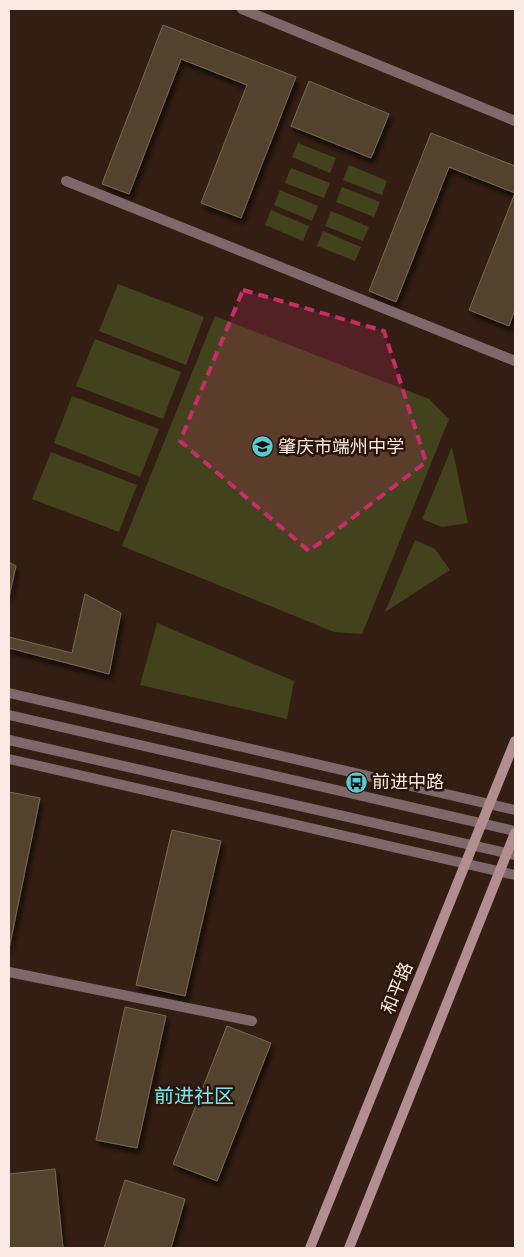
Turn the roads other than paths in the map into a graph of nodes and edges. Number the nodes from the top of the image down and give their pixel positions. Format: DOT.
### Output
graph roads {
  1 [pos="242,9"];
  2 [pos="515,121"];
  3 [pos="66,181"];
  4 [pos="515,361"];
  5 [pos="9,694"];
  6 [pos="9,715"];
  7 [pos="9,740"];
  8 [pos="515,741"];
  9 [pos="9,758"];
  10 [pos="490,804"];
  11 [pos="515,810"];
  12 [pos="482,824"];
  13 [pos="515,832"];
  14 [pos="473,846"];
  15 [pos="511,854"];
  16 [pos="466,864"];
  17 [pos="500,872"];
  18 [pos="515,875"];
  19 [pos="9,972"];
  20 [pos="252,1021"];
  21 [pos="310,1248"];
  22 [pos="349,1248"];
  1 -- 2 [label="street"];
  3 -- 4 [label="street"];
  5 -- 10 [label="street"];
  6 -- 12 [label="street"];
  7 -- 14 [label="street"];
  8 -- 10 [label="main road, 和平路"];
  9 -- 16 [label="street"];
  10 -- 11 [label="street"];
  10 -- 12 [label="main road, 和平路"];
  12 -- 13 [label="street"];
  12 -- 14 [label="main road, 和平路"];
  13 -- 15 [label="main road"];
  14 -- 15 [label="street"];
  14 -- 16 [label="main road, 和平路"];
  15 -- 17 [label="main road"];
  16 -- 17 [label="street"];
  16 -- 21 [label="main road, 和平路"];
  17 -- 18 [label="street"];
  17 -- 22 [label="main road"];
  19 -- 20 [label="street"];
}
